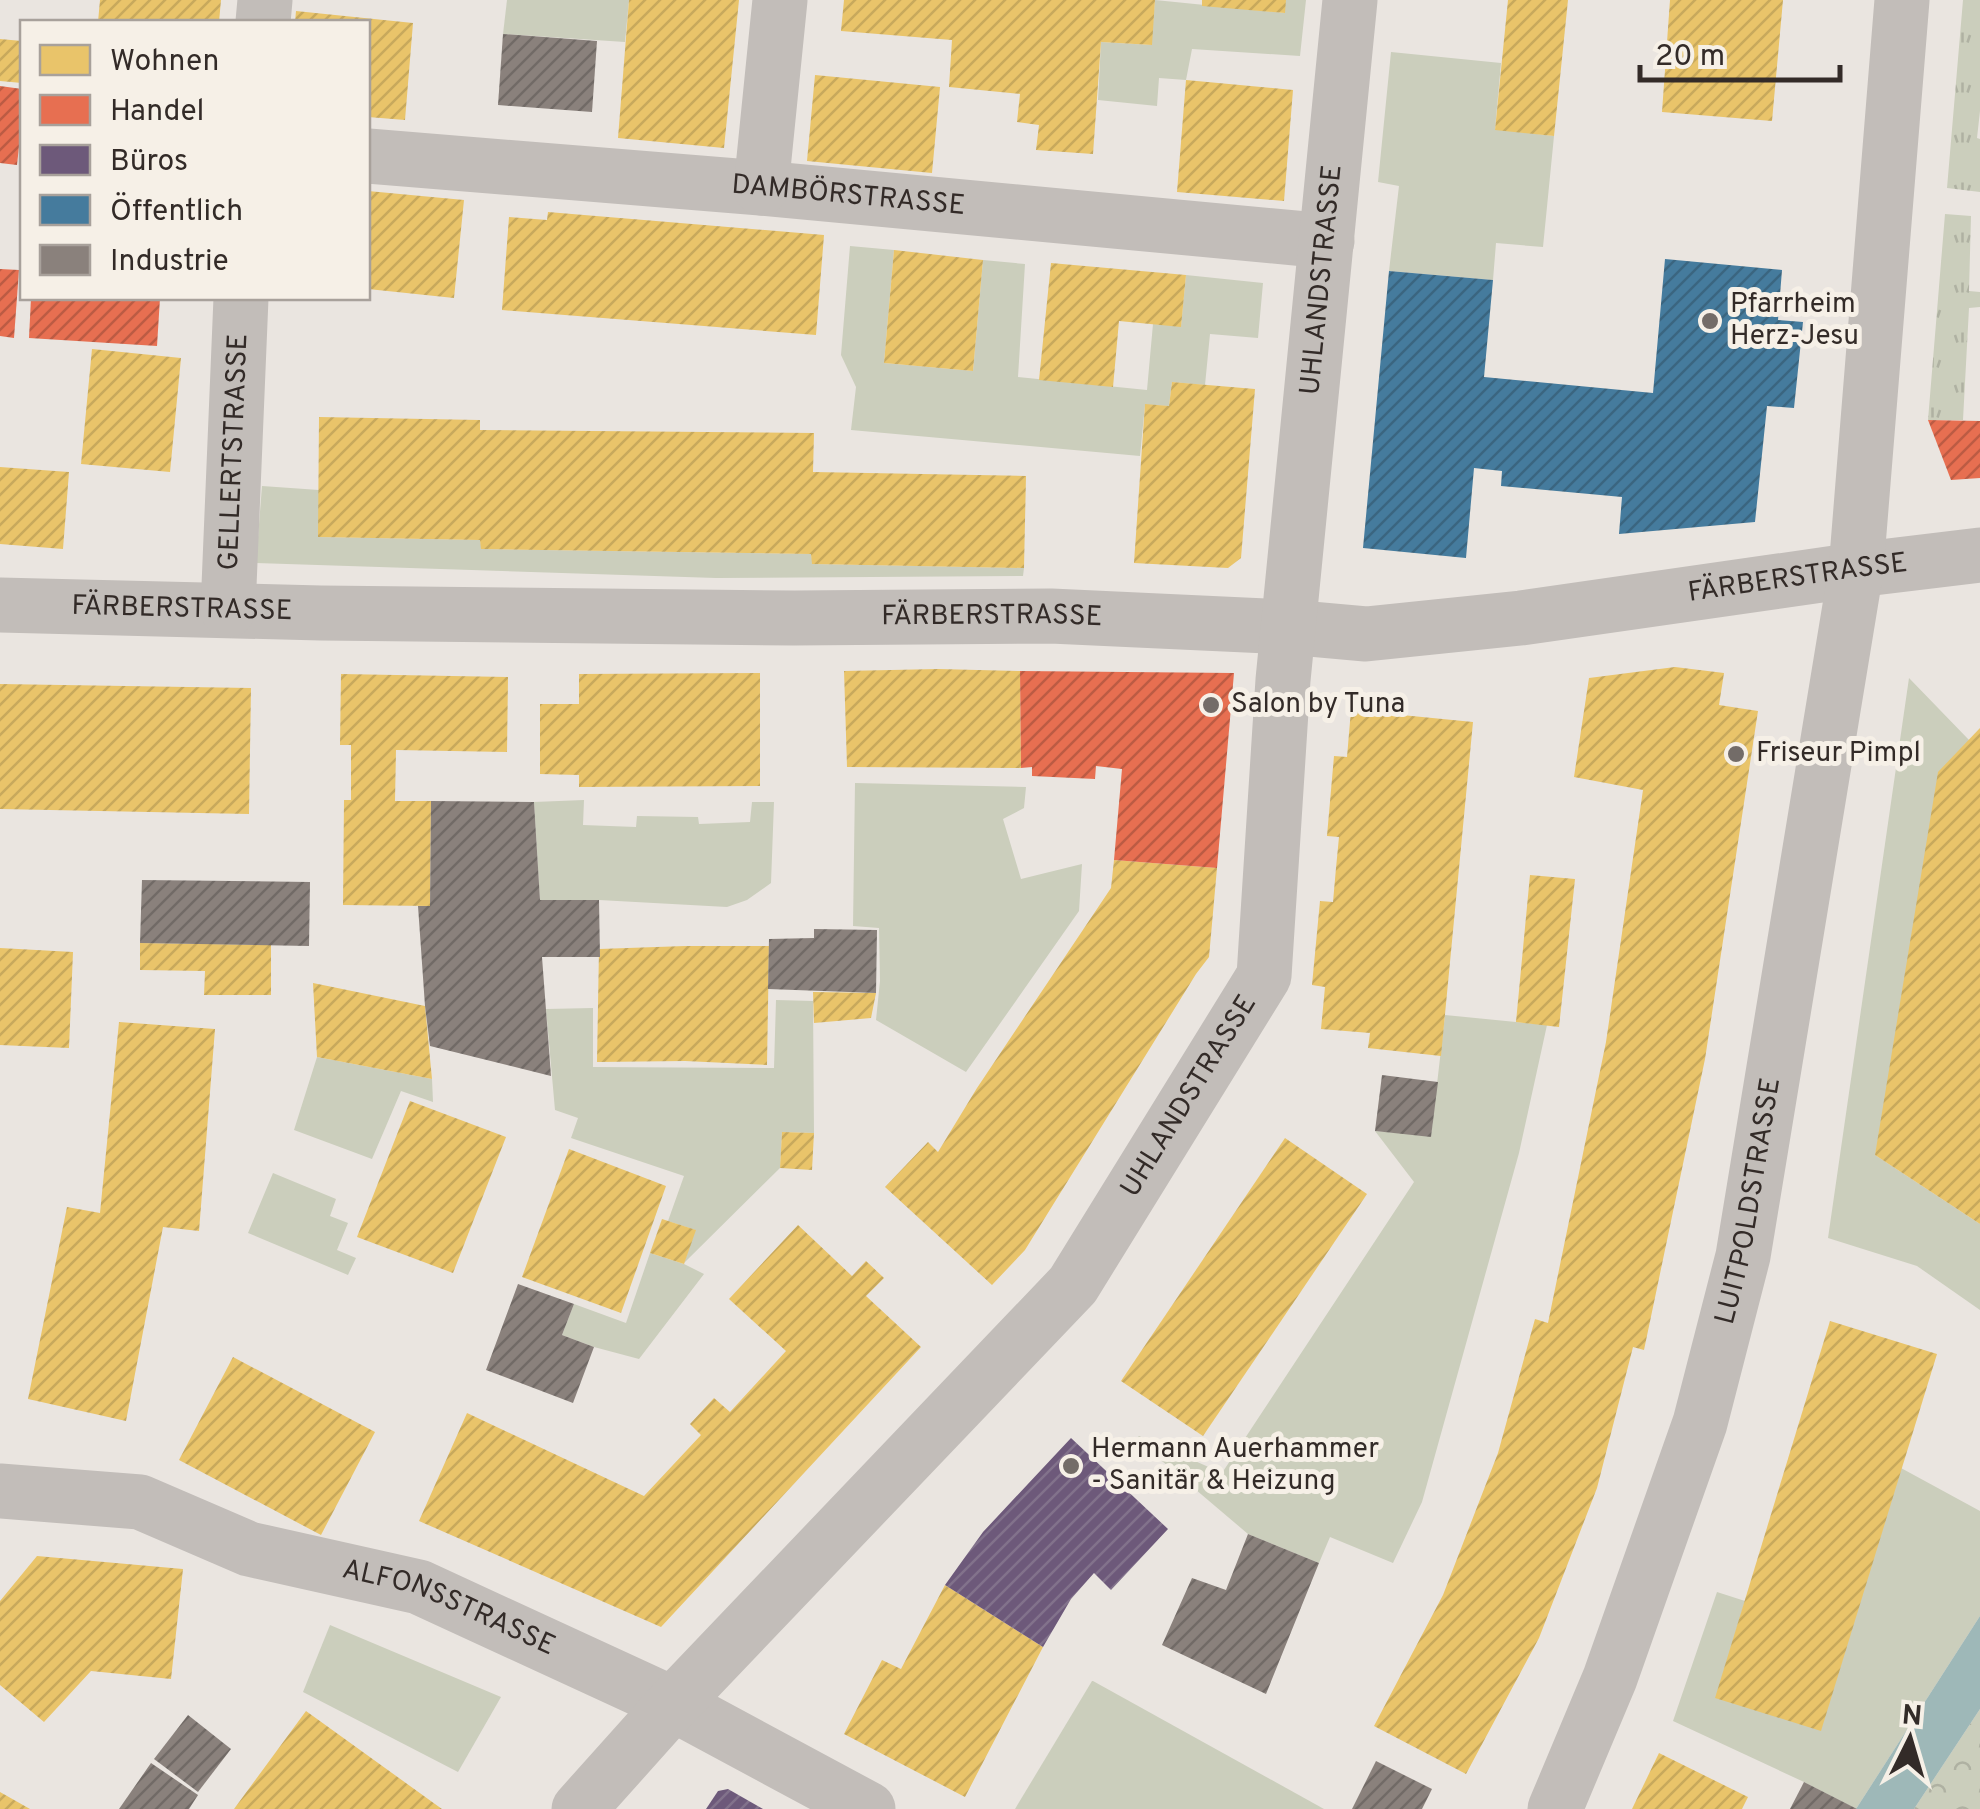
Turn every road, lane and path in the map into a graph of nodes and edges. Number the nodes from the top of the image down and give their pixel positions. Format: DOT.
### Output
graph roads {
  1 [pos="780,0"];
  2 [pos="1350,0"];
  3 [pos="1902,0"];
  4 [pos="370,156"];
  5 [pos="761,188"];
  6 [pos="1327,241"];
  7 [pos="242,300"];
  8 [pos="1980,555"];
  9 [pos="1856,570"];
  10 [pos="0,605"];
  11 [pos="228,610"];
  12 [pos="1288,627"];
  13 [pos="0,1491"];
  14 [pos="674,1704"];
  15 [pos="580,1809"];
  16 [pos="868,1809"];
  17 [pos="1554,1809"];
  1 -- 5 [label="street"];
  2 -- 6 [label="street, UHLANDSTRASSE"];
  3 -- 9 [label="street, LUITPOLDSTRASSE"];
  4 -- 5 [label="street, DAMBÖRSTRASSE"];
  5 -- 6 [label="street, DAMBÖRSTRASSE"];
  6 -- 12 [label="street, UHLANDSTRASSE"];
  7 -- 11 [label="street, GELLERTSTRASSE"];
  8 -- 9 [label="street, FÄRBERSTRASSE"];
  9 -- 12 [label="street, FÄRBERSTRASSE"];
  9 -- 17 [label="street, LUITPOLDSTRASSE"];
  10 -- 11 [label="street, FÄRBERSTRASSE"];
  11 -- 12 [label="street, FÄRBERSTRASSE"];
  12 -- 14 [label="street, UHLANDSTRASSE"];
  13 -- 14 [label="street, ALFONSSTRASSE"];
  14 -- 15 [label="street, UHLANDSTRASSE"];
  14 -- 16 [label="street, ALFONSSTRASSE"];
}
